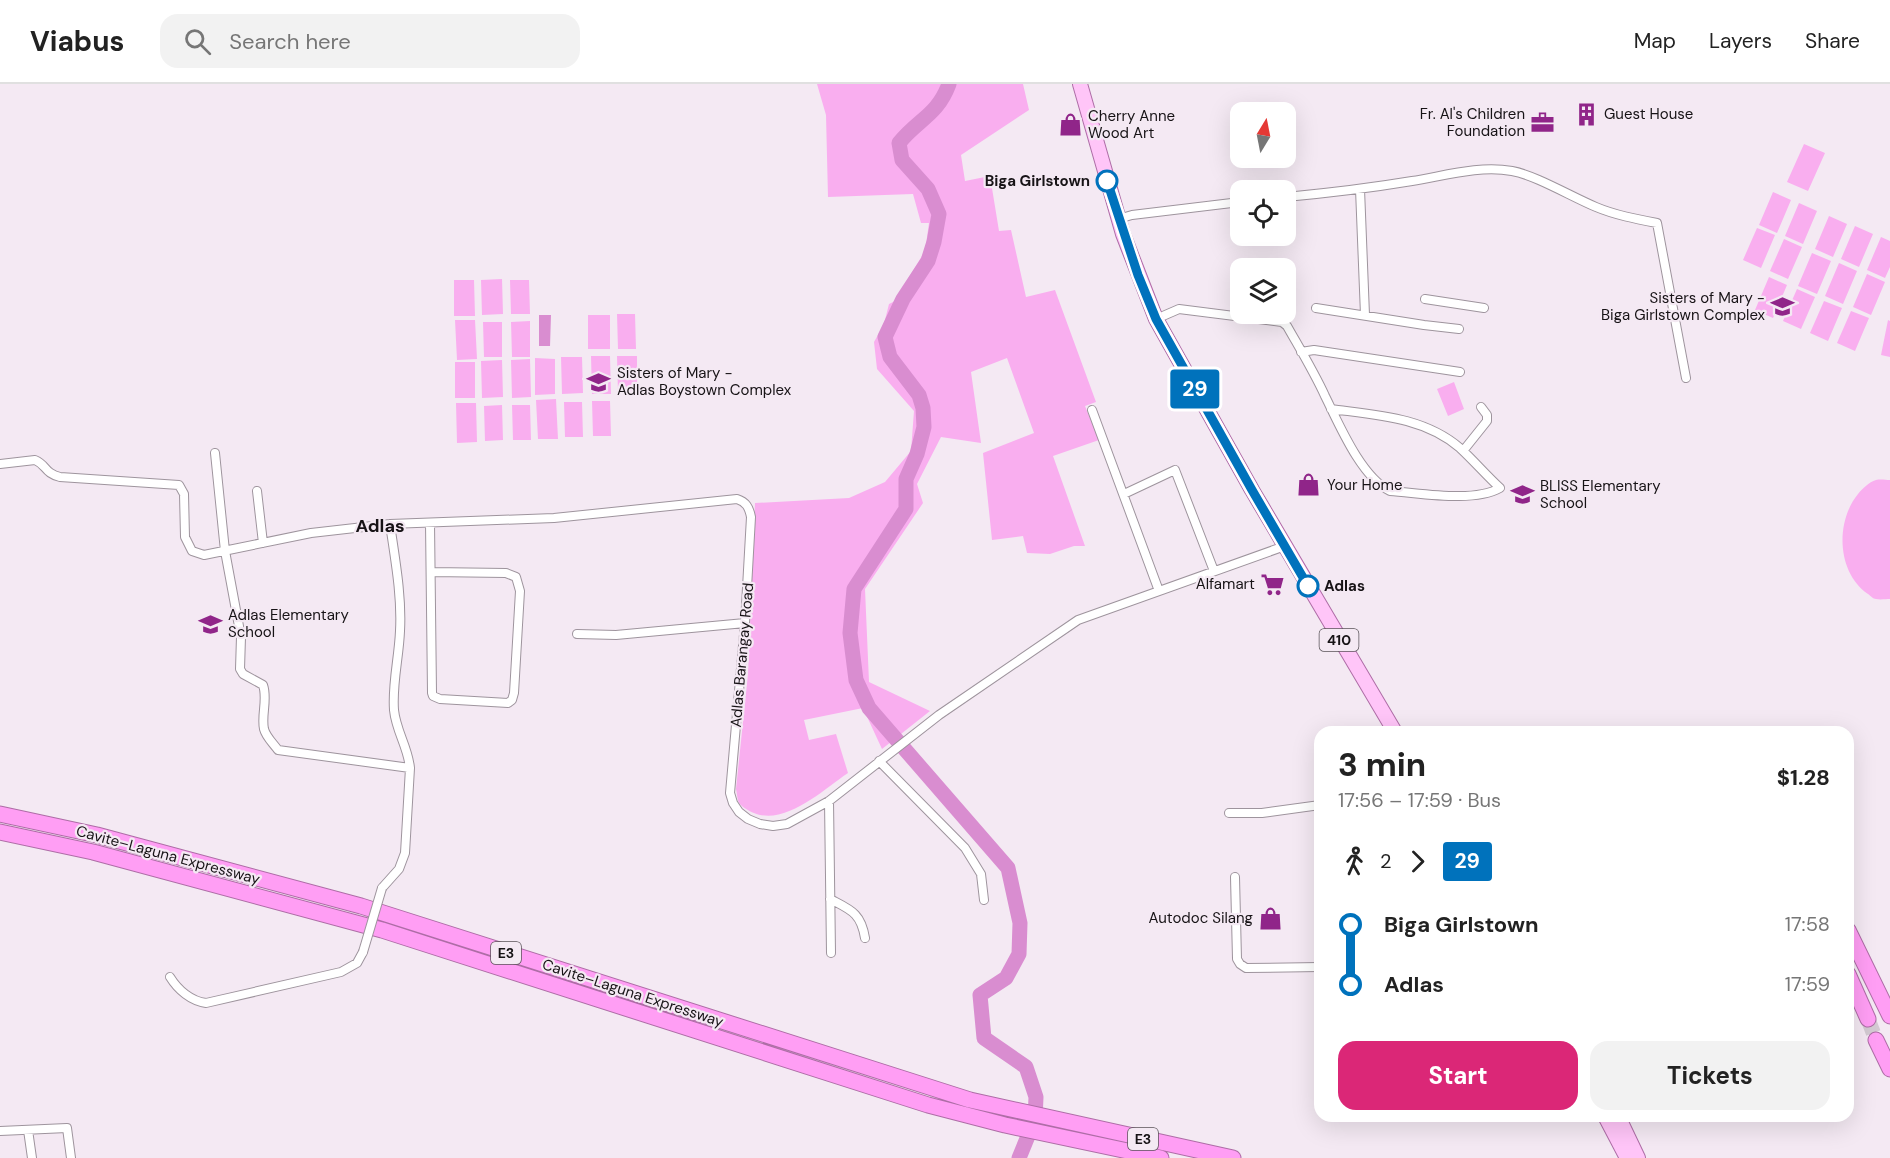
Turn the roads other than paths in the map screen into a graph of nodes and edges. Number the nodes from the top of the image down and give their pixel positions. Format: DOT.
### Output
graph roads {
  1 [pos="1080,84"];
  2 [pos="1360,189"];
  3 [pos="1296,196"];
  4 [pos="1230,203"];
  5 [pos="1118,219"];
  6 [pos="1425,299"];
  7 [pos="1316,308"];
  8 [pos="1484,308"];
  9 [pos="1365,315"];
  10 [pos="1156,319"];
  11 [pos="1459,328"];
  12 [pos="1301,352"];
  13 [pos="1460,372"];
  14 [pos="1686,378"];
  15 [pos="1481,407"];
  16 [pos="1331,409"];
  17 [pos="1092,410"];
  18 [pos="1463,452"];
  19 [pos="215,453"];
  20 [pos="0,464"];
  21 [pos="257,491"];
  22 [pos="1124,494"];
  23 [pos="430,523"];
  24 [pos="390,524"];
  25 [pos="263,543"];
  26 [pos="1285,546"];
  27 [pos="225,551"];
  28 [pos="431,572"];
  29 [pos="1214,572"];
  30 [pos="1159,591"];
  31 [pos="746,623"];
  32 [pos="577,634"];
  33 [pos="1391,726"];
  34 [pos="879,761"];
  35 [pos="410,768"];
  36 [pos="829,801"];
  37 [pos="1314,806"];
  38 [pos="1229,813"];
  39 [pos="0,814"];
  40 [pos="0,832"];
  41 [pos="1235,877"];
  42 [pos="830,899"];
  43 [pos="984,900"];
  44 [pos="865,938"];
  45 [pos="1854,942"];
  46 [pos="831,953"];
  47 [pos="1314,966"];
  48 [pos="170,977"];
  49 [pos="1854,988"];
  50 [pos="1890,1016"];
  51 [pos="1868,1019"];
  52 [pos="1876,1040"];
  53 [pos="1890,1069"];
  54 [pos="1608,1122"];
  55 [pos="1621,1122"];
  56 [pos="1051,1127"];
  57 [pos="28,1130"];
  58 [pos="0,1131"];
  59 [pos="32,1158"];
  60 [pos="71,1158"];
  61 [pos="1122,1158"];
  62 [pos="1161,1158"];
  63 [pos="1233,1158"];
  64 [pos="1627,1158"];
  65 [pos="1638,1158"];
  1 -- 5 [label="main road, 410"];
  2 -- 3 [label="street"];
  2 -- 9 [label="street"];
  2 -- 14 [label="street"];
  4 -- 5 [label="street"];
  5 -- 10 [label="main road, 410"];
  6 -- 8 [label="street"];
  7 -- 9 [label="street"];
  9 -- 11 [label="street"];
  10 -- 12 [label="street"];
  10 -- 26 [label="main road, 410"];
  12 -- 13 [label="street"];
  12 -- 16 [label="street"];
  15 -- 18 [label="street"];
  16 -- 18 [label="street"];
  16 -- 18 [label="street"];
  17 -- 22 [label="street"];
  19 -- 27 [label="street"];
  20 -- 27 [label="street, Adlas Barangay Road"];
  21 -- 25 [label="street"];
  22 -- 29 [label="street"];
  22 -- 30 [label="street"];
  23 -- 24 [label="street, Adlas Barangay Road"];
  23 -- 28 [label="street"];
  23 -- 31 [label="street, Adlas Barangay Road"];
  24 -- 25 [label="street, Adlas Barangay Road"];
  24 -- 35 [label="street"];
  25 -- 27 [label="street, Adlas Barangay Road"];
  26 -- 29 [label="street, Adlas Barangay Road"];
  26 -- 33 [label="main road, 410"];
  27 -- 35 [label="street"];
  28 -- 28 [label="street"];
  29 -- 30 [label="street, Adlas Barangay Road"];
  30 -- 34 [label="street, Adlas Barangay Road"];
  31 -- 32 [label="street"];
  31 -- 36 [label="street, Adlas Barangay Road"];
  34 -- 36 [label="street, Adlas Barangay Road"];
  34 -- 43 [label="street"];
  35 -- 48 [label="street, bridge"];
  36 -- 42 [label="street"];
  37 -- 38 [label="street"];
  39 -- 56 [label="highway, Cavite–Laguna Expressway / E3"];
  40 -- 56 [label="highway, Cavite–Laguna Expressway / E3"];
  41 -- 47 [label="street"];
  42 -- 44 [label="street"];
  42 -- 46 [label="street"];
  45 -- 50 [label="highway"];
  49 -- 51 [label="highway"];
  52 -- 53 [label="highway"];
  54 -- 64 [label="main road"];
  55 -- 65 [label="main road"];
  56 -- 61 [label="highway"];
  56 -- 62 [label="highway, Cavite–Laguna Expressway / E3"];
  56 -- 63 [label="highway, Cavite–Laguna Expressway / E3"];
  57 -- 58 [label="street"];
  57 -- 59 [label="street"];
  57 -- 60 [label="street"];
}
